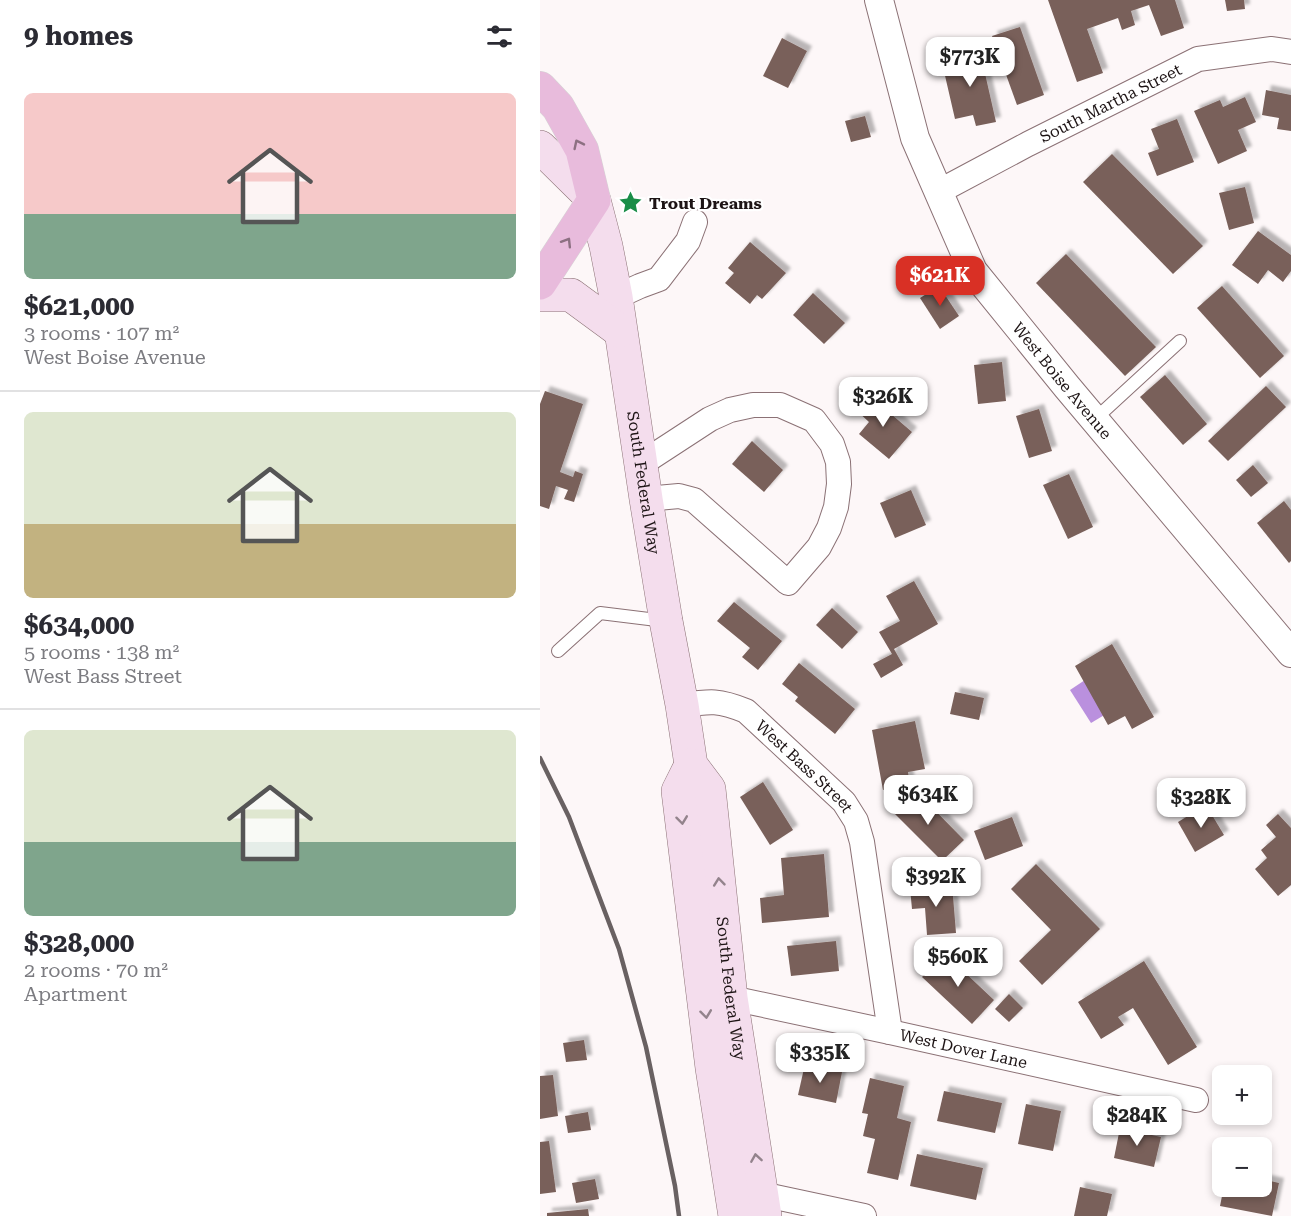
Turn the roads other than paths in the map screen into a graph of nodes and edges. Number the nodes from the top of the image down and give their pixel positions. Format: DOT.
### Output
graph roads {
  1 [pos="879,0"];
  2 [pos="1291,52"];
  3 [pos="540,88"];
  4 [pos="540,147"];
  5 [pos="938,192"];
  6 [pos="594,200"];
  7 [pos="695,222"];
  8 [pos="540,283"];
  9 [pos="540,295"];
  10 [pos="616,297"];
  11 [pos="620,331"];
  12 [pos="1180,341"];
  13 [pos="1094,420"];
  14 [pos="640,464"];
  15 [pos="646,499"];
  16 [pos="666,621"];
  17 [pos="1289,646"];
  18 [pos="558,651"];
  19 [pos="682,705"];
  20 [pos="691,765"];
  21 [pos="731,998"];
  22 [pos="890,1032"];
  23 [pos="1196,1100"];
  24 [pos="763,1205"];
  25 [pos="735,1216"];
  26 [pos="864,1216"];
  1 -- 5 [label="street, West Boise Avenue"];
  2 -- 5 [label="street, South Martha Street"];
  6 -- 3 [label="main road, one-way"];
  4 -- 6 [label="main road"];
  5 -- 13 [label="street, West Boise Avenue"];
  8 -- 6 [label="main road, one-way"];
  6 -- 10 [label="main road, South Federal Way"];
  7 -- 10 [label="street"];
  9 -- 11 [label="main road"];
  10 -- 11 [label="main road, South Federal Way"];
  11 -- 14 [label="main road, South Federal Way"];
  12 -- 13 [label="lane"];
  13 -- 17 [label="street, West Boise Avenue"];
  14 -- 15 [label="main road, South Federal Way"];
  14 -- 15 [label="street"];
  15 -- 16 [label="main road, South Federal Way"];
  16 -- 18 [label="lane"];
  16 -- 19 [label="main road, South Federal Way"];
  19 -- 20 [label="main road, South Federal Way"];
  19 -- 22 [label="street, West Bass Street"];
  21 -- 20 [label="main road, South Federal Way, one-way"];
  20 -- 25 [label="main road, South Federal Way, one-way"];
  21 -- 22 [label="street, West Dover Lane"];
  24 -- 21 [label="main road, South Federal Way, one-way"];
  22 -- 23 [label="street, West Dover Lane"];
  24 -- 26 [label="street"];
}
